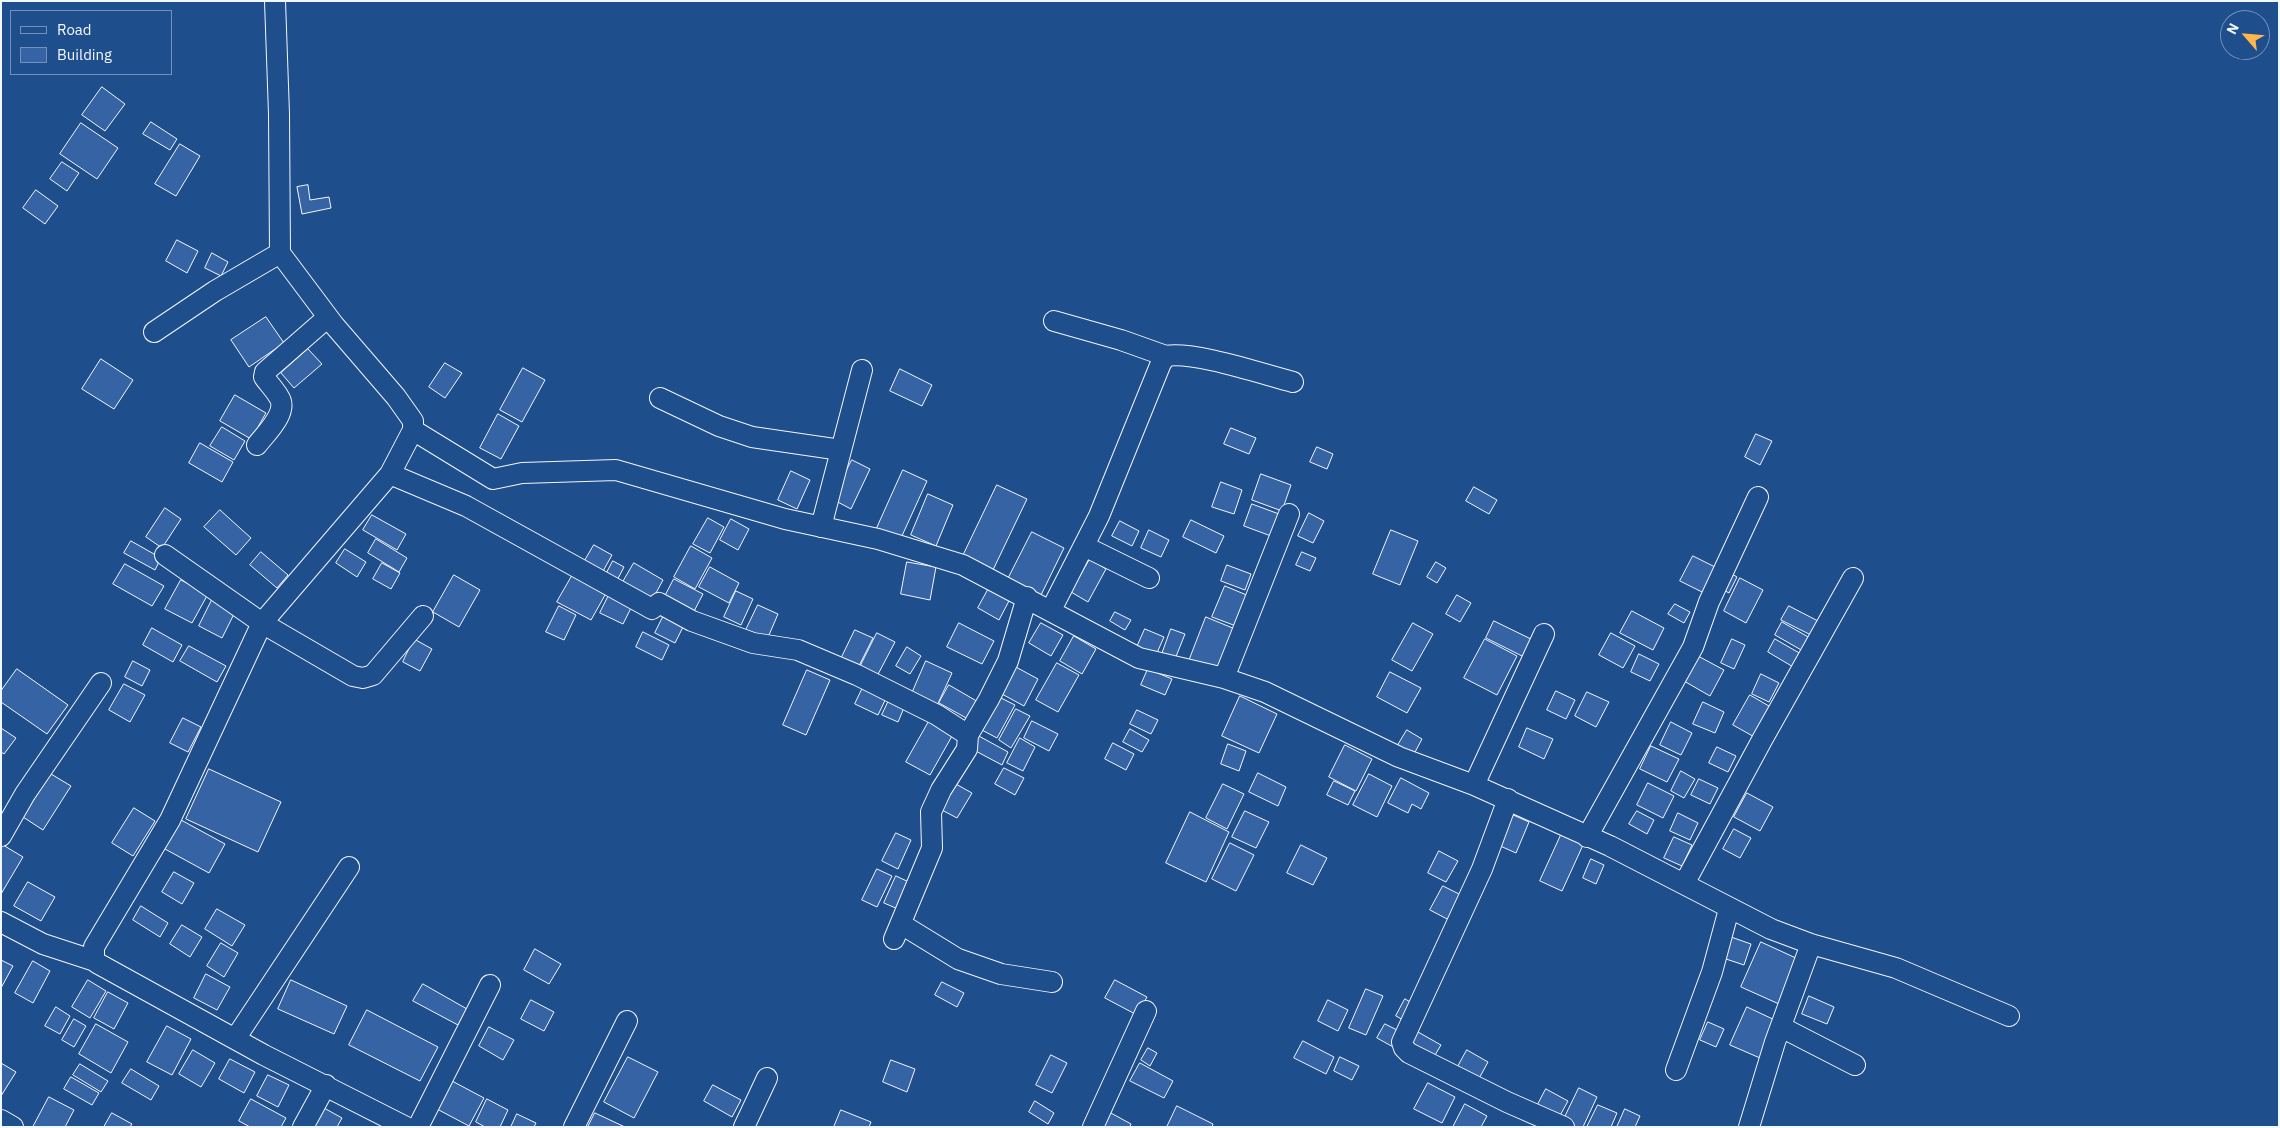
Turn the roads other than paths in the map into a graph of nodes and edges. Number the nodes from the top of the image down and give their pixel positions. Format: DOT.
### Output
graph roads {
  1 [pos="275,1"];
  2 [pos="280,254"];
  3 [pos="328,317"];
  4 [pos="1054,321"];
  5 [pos="154,332"];
  6 [pos="1166,356"];
  7 [pos="862,370"];
  8 [pos="1293,382"];
  9 [pos="660,398"];
  10 [pos="413,430"];
  11 [pos="258,445"];
  12 [pos="841,450"];
  13 [pos="390,474"];
  14 [pos="1758,497"];
  15 [pos="1290,514"];
  16 [pos="821,527"];
  17 [pos="1084,546"];
  18 [pos="165,555"];
  19 [pos="1149,578"];
  20 [pos="1853,578"];
  21 [pos="1027,597"];
  22 [pos="1052,610"];
  23 [pos="424,616"];
  24 [pos="262,623"];
  25 [pos="1544,634"];
  26 [pos="1224,678"];
  27 [pos="101,683"];
  28 [pos="968,735"];
  29 [pos="1474,784"];
  30 [pos="1508,799"];
  31 [pos="1,836"];
  32 [pos="1587,836"];
  33 [pos="349,867"];
  34 [pos="1684,884"];
  35 [pos="1729,909"];
  36 [pos="1,922"];
  37 [pos="1811,944"];
  38 [pos="96,961"];
  39 [pos="1052,982"];
  40 [pos="490,986"];
  41 [pos="1146,1011"];
  42 [pos="2009,1016"];
  43 [pos="627,1021"];
  44 [pos="1781,1027"];
  45 [pos="235,1039"];
  46 [pos="1855,1065"];
  47 [pos="1676,1070"];
  48 [pos="767,1078"];
  49 [pos="326,1085"];
  50 [pos="1,1120"];
  51 [pos="14,1127"];
  52 [pos="303,1127"];
  53 [pos="406,1127"];
  54 [pos="418,1127"];
  55 [pos="574,1127"];
  56 [pos="744,1127"];
  57 [pos="1092,1127"];
  58 [pos="1564,1127"];
  59 [pos="1749,1127"];
  1 -- 2 [label="street"];
  2 -- 3 [label="street"];
  2 -- 5 [label="street"];
  3 -- 10 [label="street"];
  3 -- 11 [label="street"];
  4 -- 6 [label="street"];
  6 -- 8 [label="street"];
  6 -- 17 [label="street"];
  7 -- 12 [label="street"];
  9 -- 12 [label="street"];
  10 -- 13 [label="street"];
  10 -- 16 [label="street"];
  12 -- 16 [label="street"];
  13 -- 24 [label="street"];
  13 -- 28 [label="street"];
  14 -- 32 [label="street"];
  15 -- 26 [label="street"];
  16 -- 21 [label="street"];
  17 -- 19 [label="street"];
  17 -- 22 [label="street"];
  18 -- 24 [label="street"];
  20 -- 34 [label="street"];
  21 -- 22 [label="street"];
  21 -- 28 [label="street"];
  22 -- 26 [label="street"];
  23 -- 24 [label="street"];
  24 -- 38 [label="street"];
  25 -- 29 [label="street"];
  26 -- 29 [label="street"];
  27 -- 31 [label="street"];
  28 -- 39 [label="street"];
  29 -- 30 [label="street"];
  30 -- 32 [label="street"];
  30 -- 58 [label="street"];
  32 -- 34 [label="street"];
  33 -- 45 [label="street"];
  34 -- 35 [label="street"];
  35 -- 37 [label="street"];
  35 -- 47 [label="street"];
  36 -- 38 [label="street"];
  37 -- 42 [label="street"];
  37 -- 44 [label="street"];
  38 -- 45 [label="street"];
  40 -- 54 [label="street"];
  41 -- 57 [label="street"];
  43 -- 55 [label="street"];
  44 -- 46 [label="street"];
  44 -- 59 [label="street"];
  45 -- 49 [label="street"];
  48 -- 56 [label="street"];
  49 -- 52 [label="street"];
  49 -- 53 [label="street"];
  50 -- 51 [label="street"];
}
